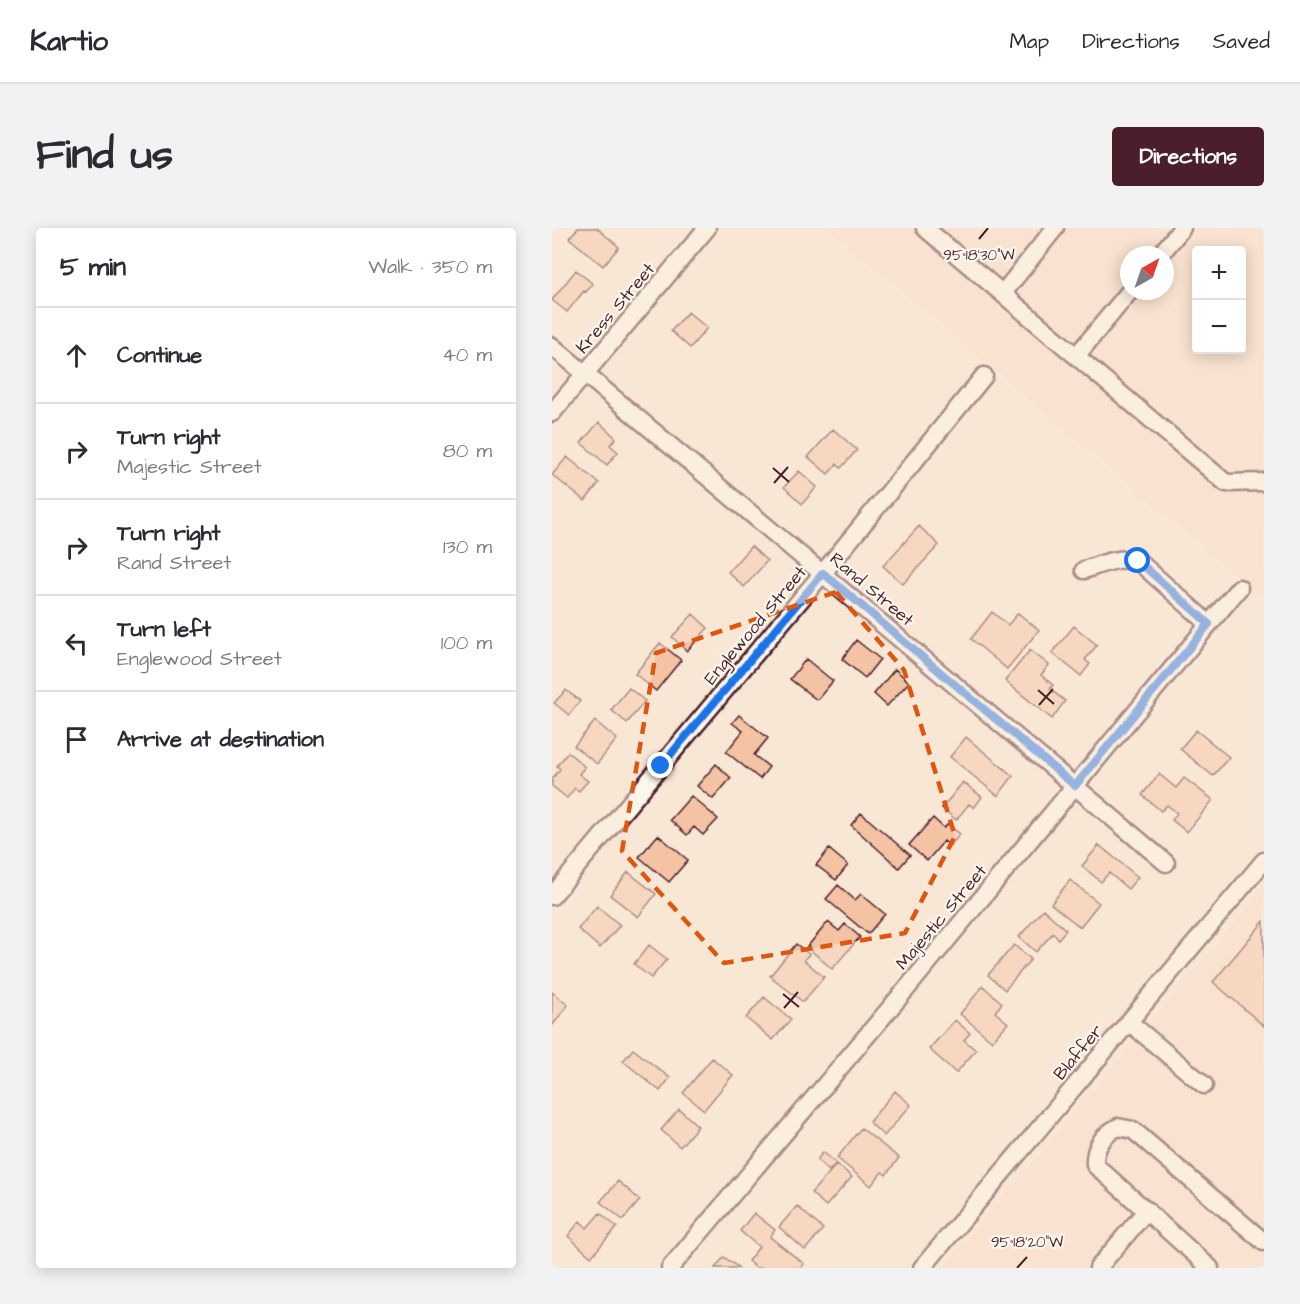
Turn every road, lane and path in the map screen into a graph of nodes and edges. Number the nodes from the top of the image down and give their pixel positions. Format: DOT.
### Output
graph roads {
  1 [pos="707,228"];
  2 [pos="926,228"];
  3 [pos="1055,228"];
  4 [pos="1182,228"];
  5 [pos="1167,246"];
  6 [pos="1003,292"];
  7 [pos="1123,300"];
  8 [pos="552,346"];
  9 [pos="1077,355"];
  10 [pos="585,373"];
  11 [pos="984,376"];
  12 [pos="552,413"];
  13 [pos="1264,482"];
  14 [pos="1084,570"];
  15 [pos="823,573"];
  16 [pos="1239,588"];
  17 [pos="1209,624"];
  18 [pos="1075,786"];
  19 [pos="1264,861"];
  20 [pos="1166,863"];
  21 [pos="552,896"];
  22 [pos="1129,1022"];
  23 [pos="1204,1085"];
  24 [pos="1147,1210"];
  25 [pos="1264,1242"];
  26 [pos="670,1268"];
  27 [pos="922,1268"];
  28 [pos="1098,1268"];
  29 [pos="1210,1268"];
  1 -- 10 [label="street, Kress Street"];
  2 -- 6 [label="street"];
  3 -- 6 [label="street"];
  4 -- 5 [label="street"];
  6 -- 9 [label="street"];
  7 -- 9 [label="street"];
  8 -- 10 [label="street, Rand Street"];
  9 -- 13 [label="street"];
  10 -- 12 [label="street, Kress Street"];
  10 -- 15 [label="street, Rand Street"];
  11 -- 15 [label="street, Englewood Street"];
  14 -- 17 [label="street"];
  15 -- 18 [label="street, Rand Street"];
  15 -- 21 [label="street, Englewood Street"];
  16 -- 17 [label="street, Majestic Street"];
  17 -- 18 [label="street, Majestic Street"];
  18 -- 20 [label="street, Rand Street"];
  18 -- 26 [label="street, Majestic Street"];
  19 -- 22 [label="street, Blaffer"];
  22 -- 23 [label="street"];
  22 -- 27 [label="street, Blaffer"];
  24 -- 25 [label="street"];
  24 -- 28 [label="street"];
  24 -- 29 [label="street"];
}
